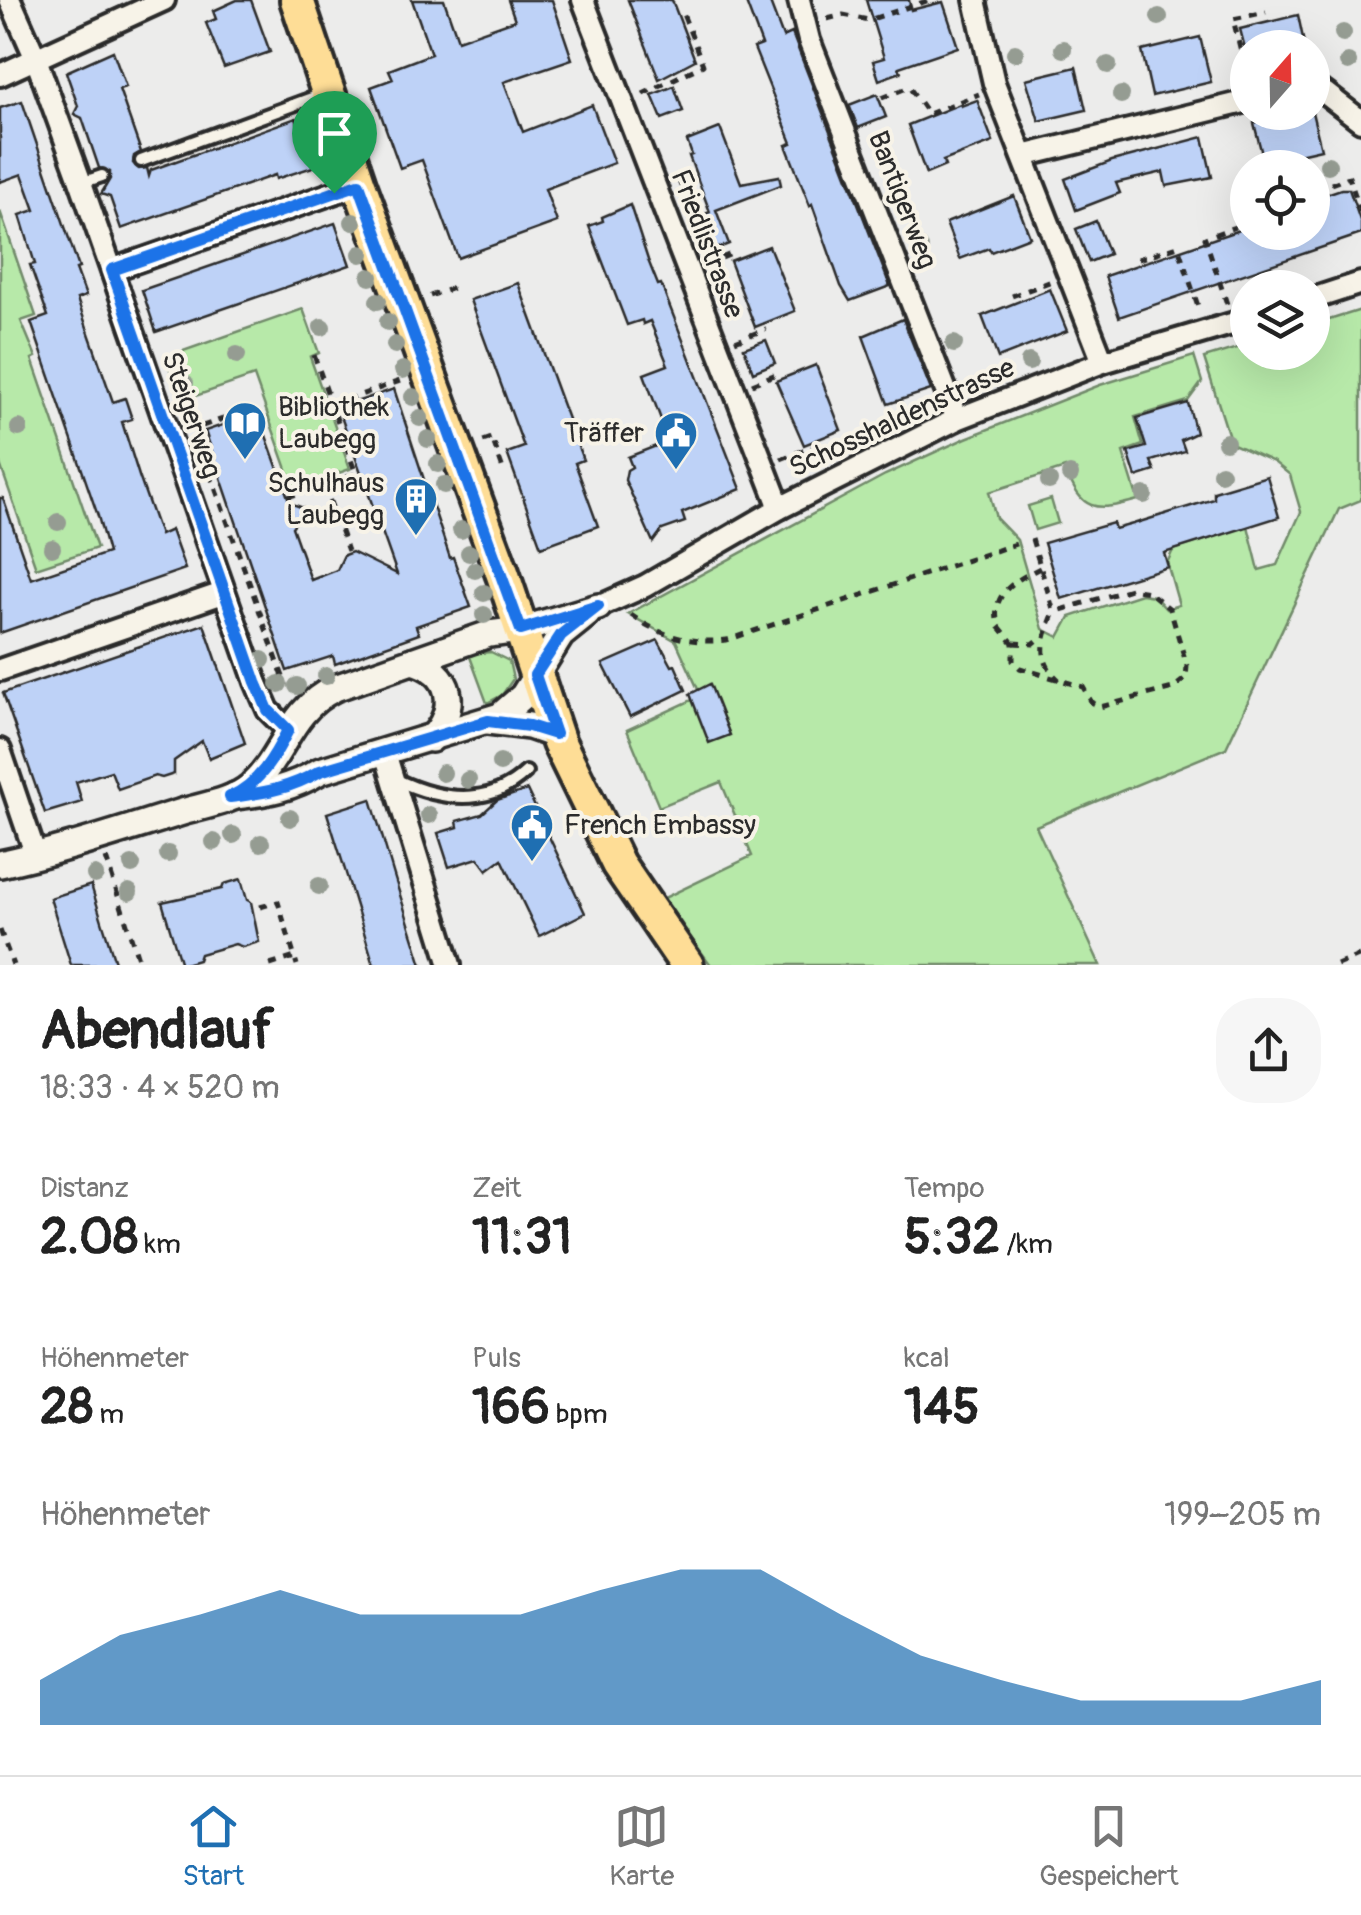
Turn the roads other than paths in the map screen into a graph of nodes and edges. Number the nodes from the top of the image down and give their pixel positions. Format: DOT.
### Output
graph roads {
  1 [pos="10,0"];
  2 [pos="164,0"];
  3 [pos="298,0"];
  4 [pos="582,0"];
  5 [pos="799,0"];
  6 [pos="975,0"];
  7 [pos="36,59"];
  8 [pos="0,75"];
  9 [pos="328,92"];
  10 [pos="1330,97"];
  11 [pos="1230,105"];
  12 [pos="1361,121"];
  13 [pos="1023,156"];
  14 [pos="141,161"];
  15 [pos="102,176"];
  16 [pos="82,183"];
  17 [pos="359,184"];
  18 [pos="112,270"];
  19 [pos="1361,284"];
  20 [pos="1330,293"];
  21 [pos="1230,324"];
  22 [pos="1103,362"];
  23 [pos="958,419"];
  24 [pos="780,508"];
  25 [pos="224,593"];
  26 [pos="608,603"];
  27 [pos="521,630"];
  28 [pos="412,661"];
  29 [pos="0,670"];
  30 [pos="535,675"];
  31 [pos="488,721"];
  32 [pos="555,734"];
  33 [pos="285,737"];
  34 [pos="431,738"];
  35 [pos="0,750"];
  36 [pos="388,765"];
  37 [pos="320,771"];
  38 [pos="526,772"];
  39 [pos="230,797"];
  40 [pos="36,856"];
  41 [pos="0,864"];
  42 [pos="450,965"];
  43 [pos="688,965"];
  1 -- 7 [label="street, Steigerweg"];
  2 -- 7 [label="street"];
  3 -- 9 [label="main road"];
  4 -- 24 [label="street, Friedlistrasse"];
  5 -- 23 [label="street, Bantigerweg"];
  6 -- 13 [label="street"];
  7 -- 8 [label="street"];
  7 -- 16 [label="street, Steigerweg"];
  9 -- 14 [label="lane"];
  9 -- 17 [label="main road"];
  10 -- 12 [label="street"];
  11 -- 13 [label="street"];
  13 -- 22 [label="street"];
  15 -- 16 [label="lane"];
  16 -- 18 [label="street, Steigerweg"];
  17 -- 18 [label="street"];
  17 -- 27 [label="main road"];
  18 -- 25 [label="street, Steigerweg"];
  19 -- 20 [label="street"];
  21 -- 22 [label="street, Schosshaldenstrasse"];
  22 -- 23 [label="street, Schosshaldenstrasse"];
  23 -- 24 [label="street, Schosshaldenstrasse"];
  24 -- 26 [label="street, Schosshaldenstrasse"];
  25 -- 29 [label="street"];
  25 -- 33 [label="street, Steigerweg"];
  26 -- 27 [label="street, Schosshaldenstrasse"];
  26 -- 30 [label="street, Schosshaldenstrasse"];
  27 -- 28 [label="street, Schosshaldenstrasse"];
  27 -- 30 [label="main road"];
  28 -- 33 [label="street, Schosshaldenstrasse"];
  28 -- 34 [label="street"];
  30 -- 31 [label="street, Schosshaldenstrasse"];
  30 -- 32 [label="main road"];
  31 -- 32 [label="street, Schosshaldenstrasse"];
  31 -- 34 [label="street, Schosshaldenstrasse"];
  32 -- 43 [label="main road"];
  33 -- 37 [label="street"];
  33 -- 39 [label="street, Schosshaldenstrasse"];
  34 -- 36 [label="street, Schosshaldenstrasse"];
  35 -- 40 [label="street"];
  36 -- 37 [label="street, Schosshaldenstrasse"];
  36 -- 38 [label="lane"];
  36 -- 42 [label="street"];
  37 -- 39 [label="street, Schosshaldenstrasse"];
  39 -- 40 [label="street, Schosshaldenstrasse"];
  40 -- 41 [label="street, Schosshaldenstrasse"];
}
